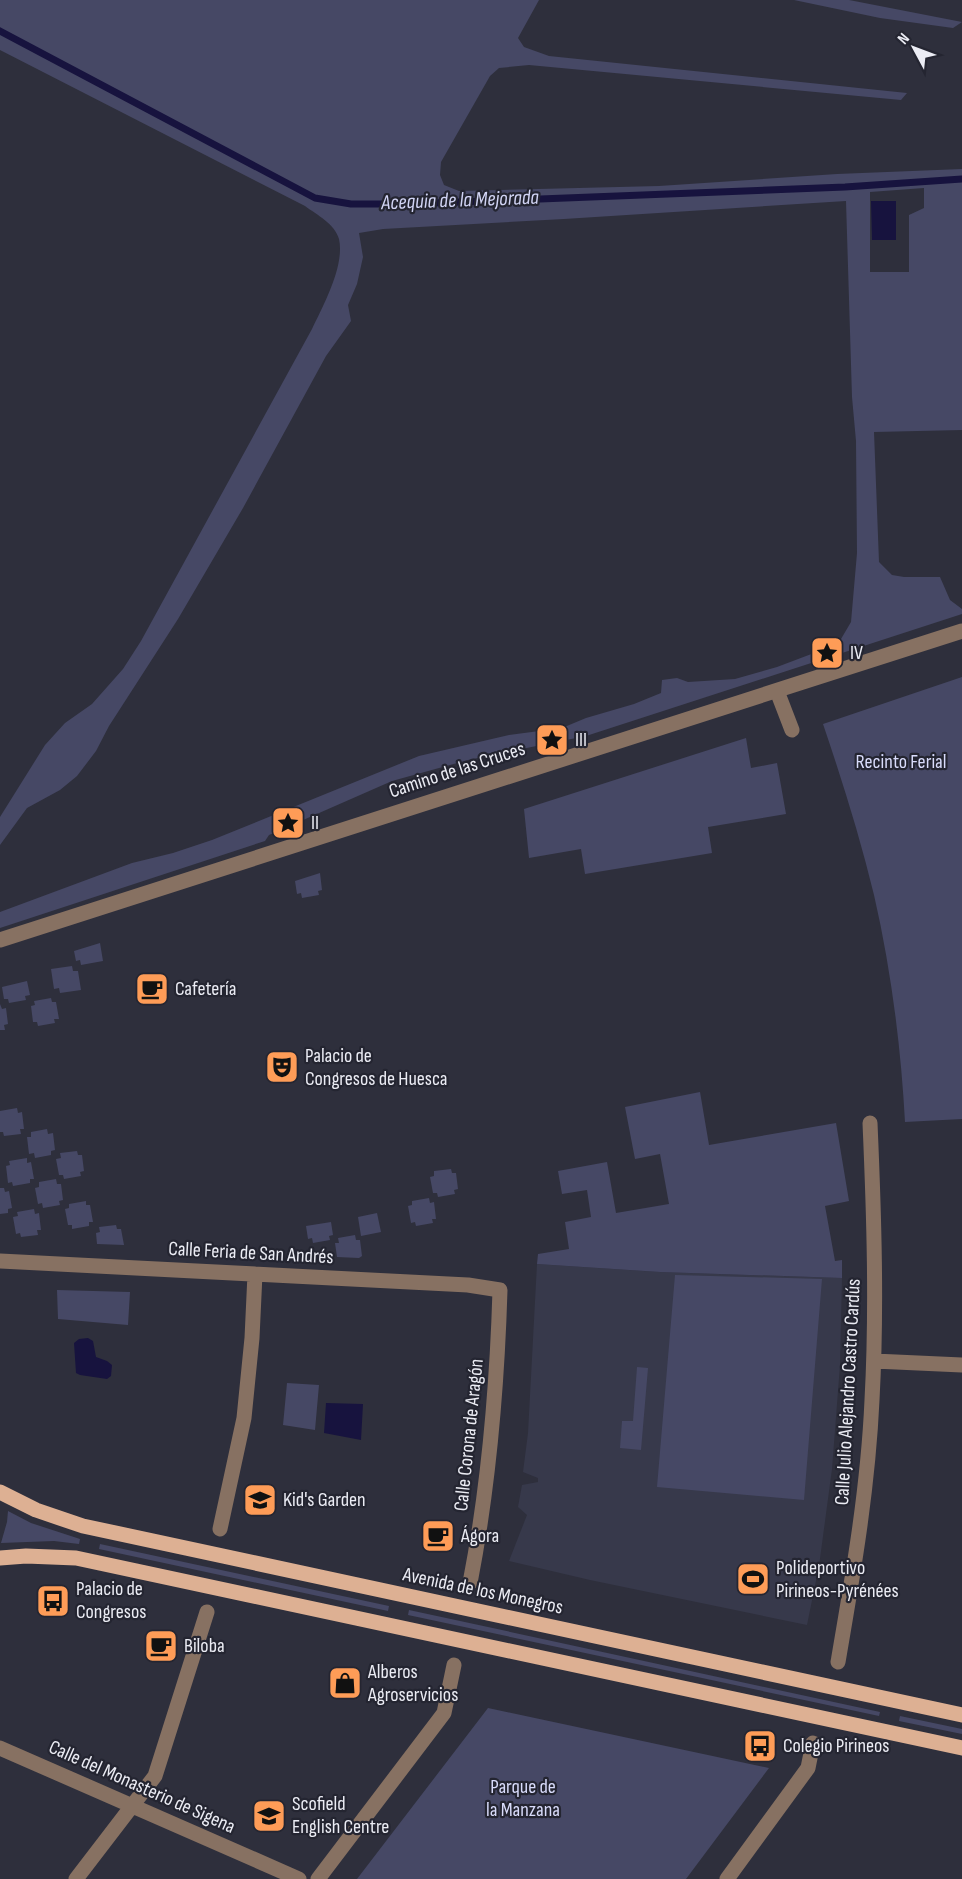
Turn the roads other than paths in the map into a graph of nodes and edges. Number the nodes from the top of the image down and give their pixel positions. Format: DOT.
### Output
graph roads {
  1 [pos="962,631"];
  2 [pos="777,691"];
  3 [pos="792,730"];
  4 [pos="0,940"];
  5 [pos="870,1123"];
  6 [pos="0,1261"];
  7 [pos="255,1274"];
  8 [pos="500,1290"];
  9 [pos="874,1360"];
  10 [pos="962,1365"];
  11 [pos="0,1492"];
  12 [pos="220,1529"];
  13 [pos="0,1558"];
  14 [pos="470,1583"];
  15 [pos="207,1612"];
  16 [pos="838,1662"];
  17 [pos="454,1665"];
  18 [pos="962,1715"];
  19 [pos="813,1743"];
  20 [pos="0,1748"];
  21 [pos="962,1748"];
  22 [pos="132,1806"];
  23 [pos="76,1879"];
  24 [pos="299,1879"];
  25 [pos="318,1879"];
  26 [pos="727,1879"];
  1 -- 2 [label="street, Camino de las Cruces"];
  2 -- 3 [label="street"];
  2 -- 4 [label="street, Camino de las Cruces"];
  5 -- 9 [label="street, Calle Julio Alejandro Castro Cardús"];
  6 -- 7 [label="street, Calle Feria de San Andrés"];
  7 -- 8 [label="street, Calle Feria de San Andrés"];
  7 -- 12 [label="street"];
  8 -- 14 [label="street, Calle Corona de Aragón"];
  9 -- 10 [label="street"];
  9 -- 16 [label="street, Calle Julio Alejandro Castro Cardús"];
  11 -- 18 [label="main road, Avenida de los Monegros"];
  13 -- 21 [label="main road"];
  15 -- 22 [label="street"];
  17 -- 25 [label="street"];
  19 -- 26 [label="street"];
  20 -- 22 [label="street, Calle del Monasterio de Sigena"];
  22 -- 23 [label="street"];
  22 -- 24 [label="street, Calle del Monasterio de Sigena"];
}
